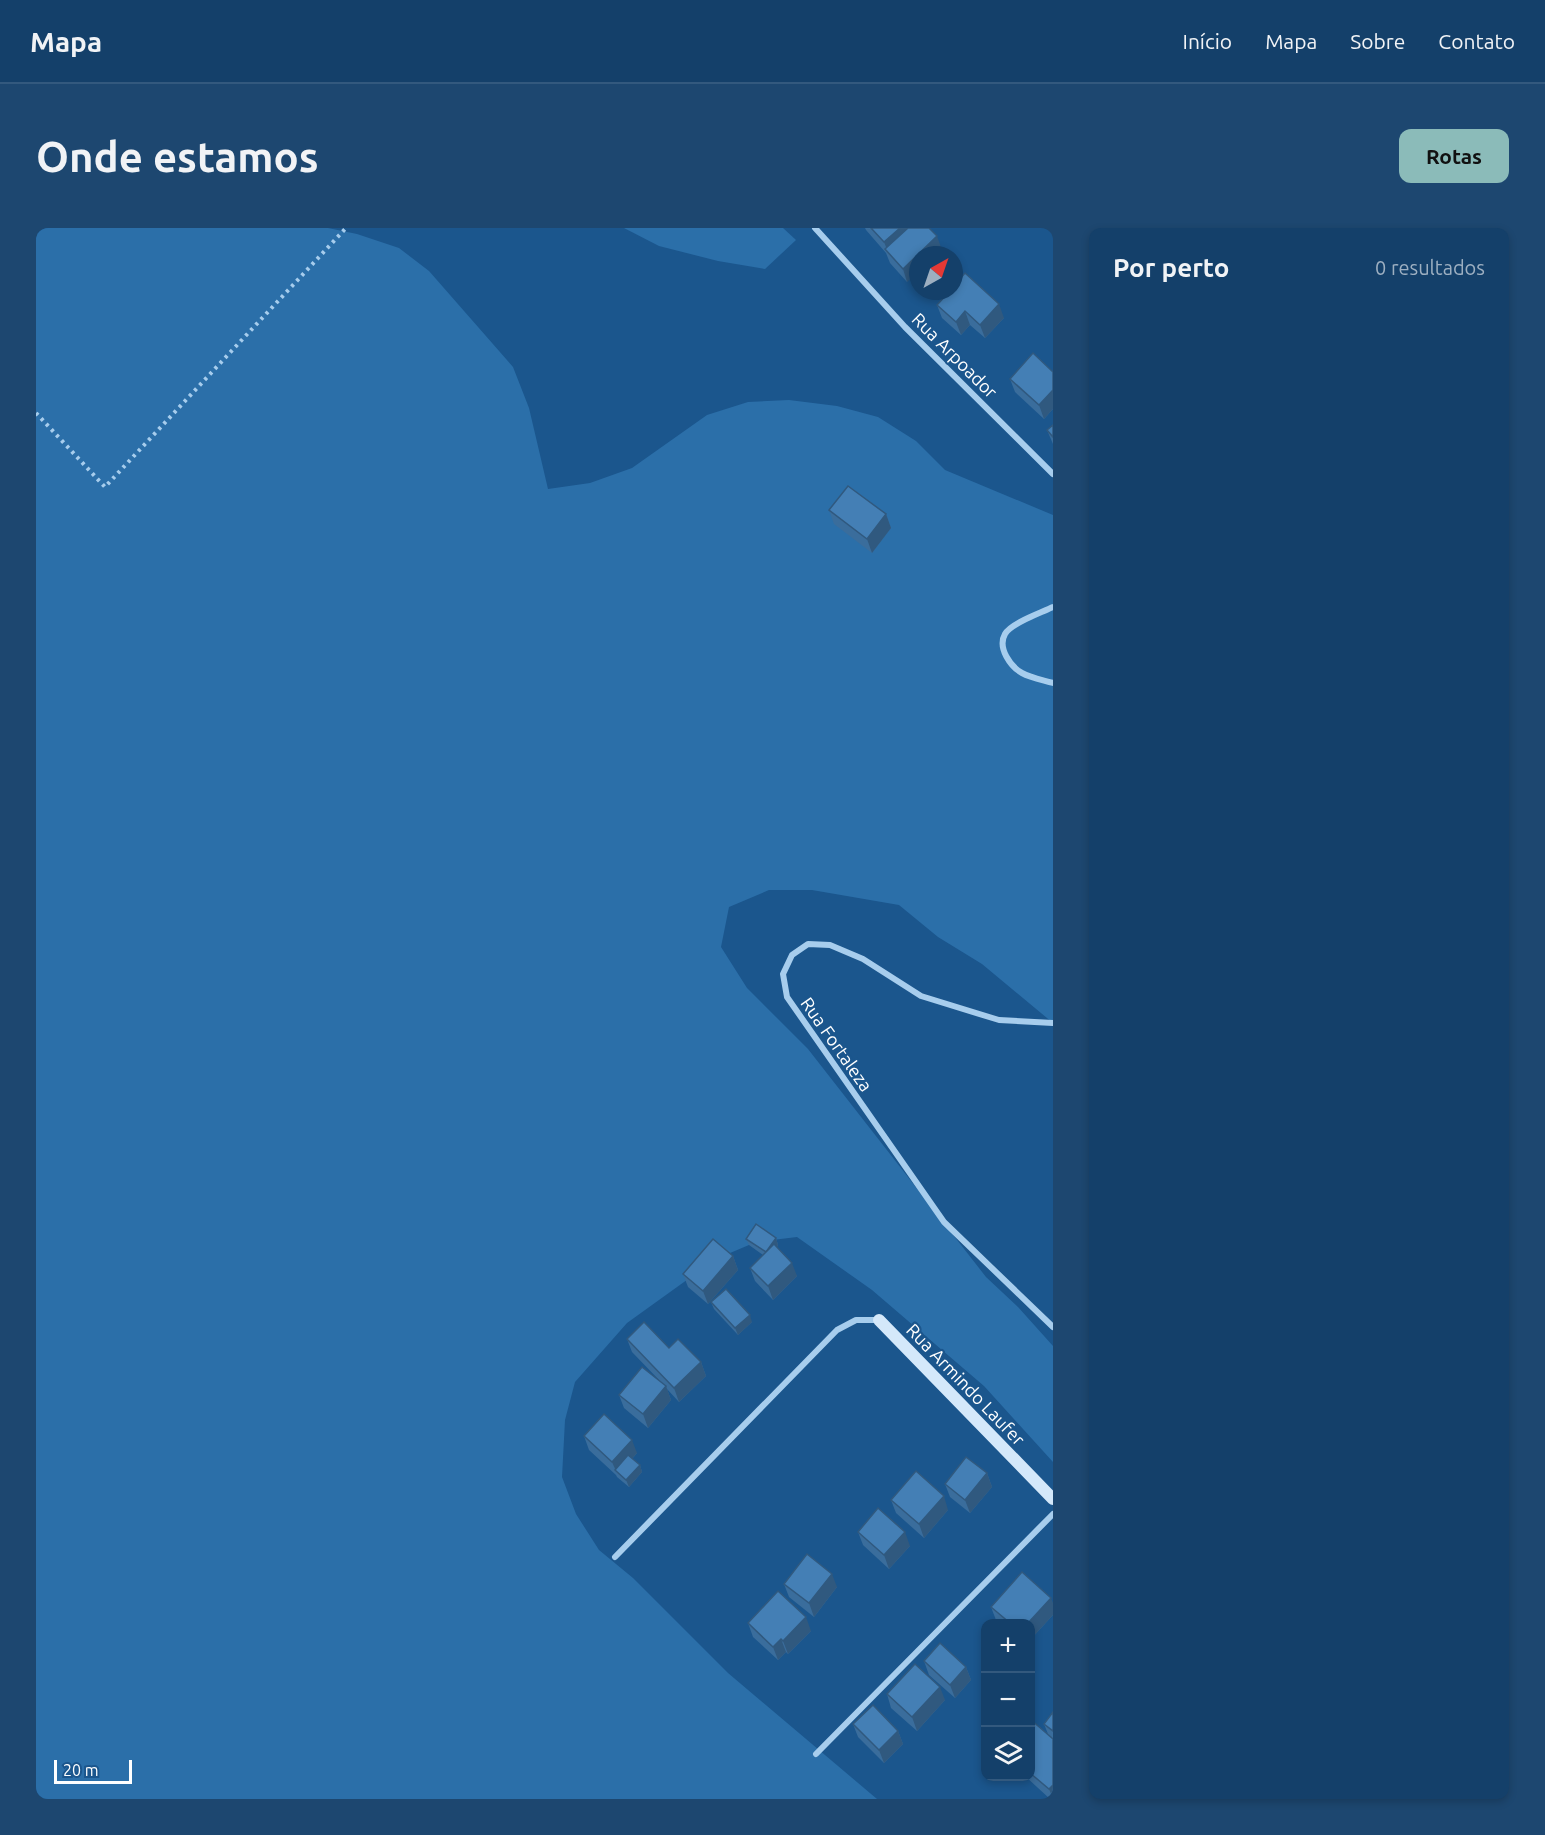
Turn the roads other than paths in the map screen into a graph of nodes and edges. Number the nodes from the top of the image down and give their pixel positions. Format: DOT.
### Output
graph roads {
  1 [pos="815,228"];
  2 [pos="1053,474"];
  3 [pos="1053,607"];
  4 [pos="1053,683"];
  5 [pos="1053,1023"];
  6 [pos="879,1320"];
  7 [pos="1053,1327"];
  8 [pos="1053,1499"];
  9 [pos="1053,1514"];
  10 [pos="615,1557"];
  11 [pos="816,1754"];
  1 -- 2 [label="street, Rua Arpoador"];
  3 -- 4 [label="street"];
  5 -- 7 [label="street, Rua Fortaleza"];
  6 -- 8 [label="street, Rua Armindo Laufer"];
  6 -- 10 [label="street"];
  9 -- 11 [label="street"];
}
